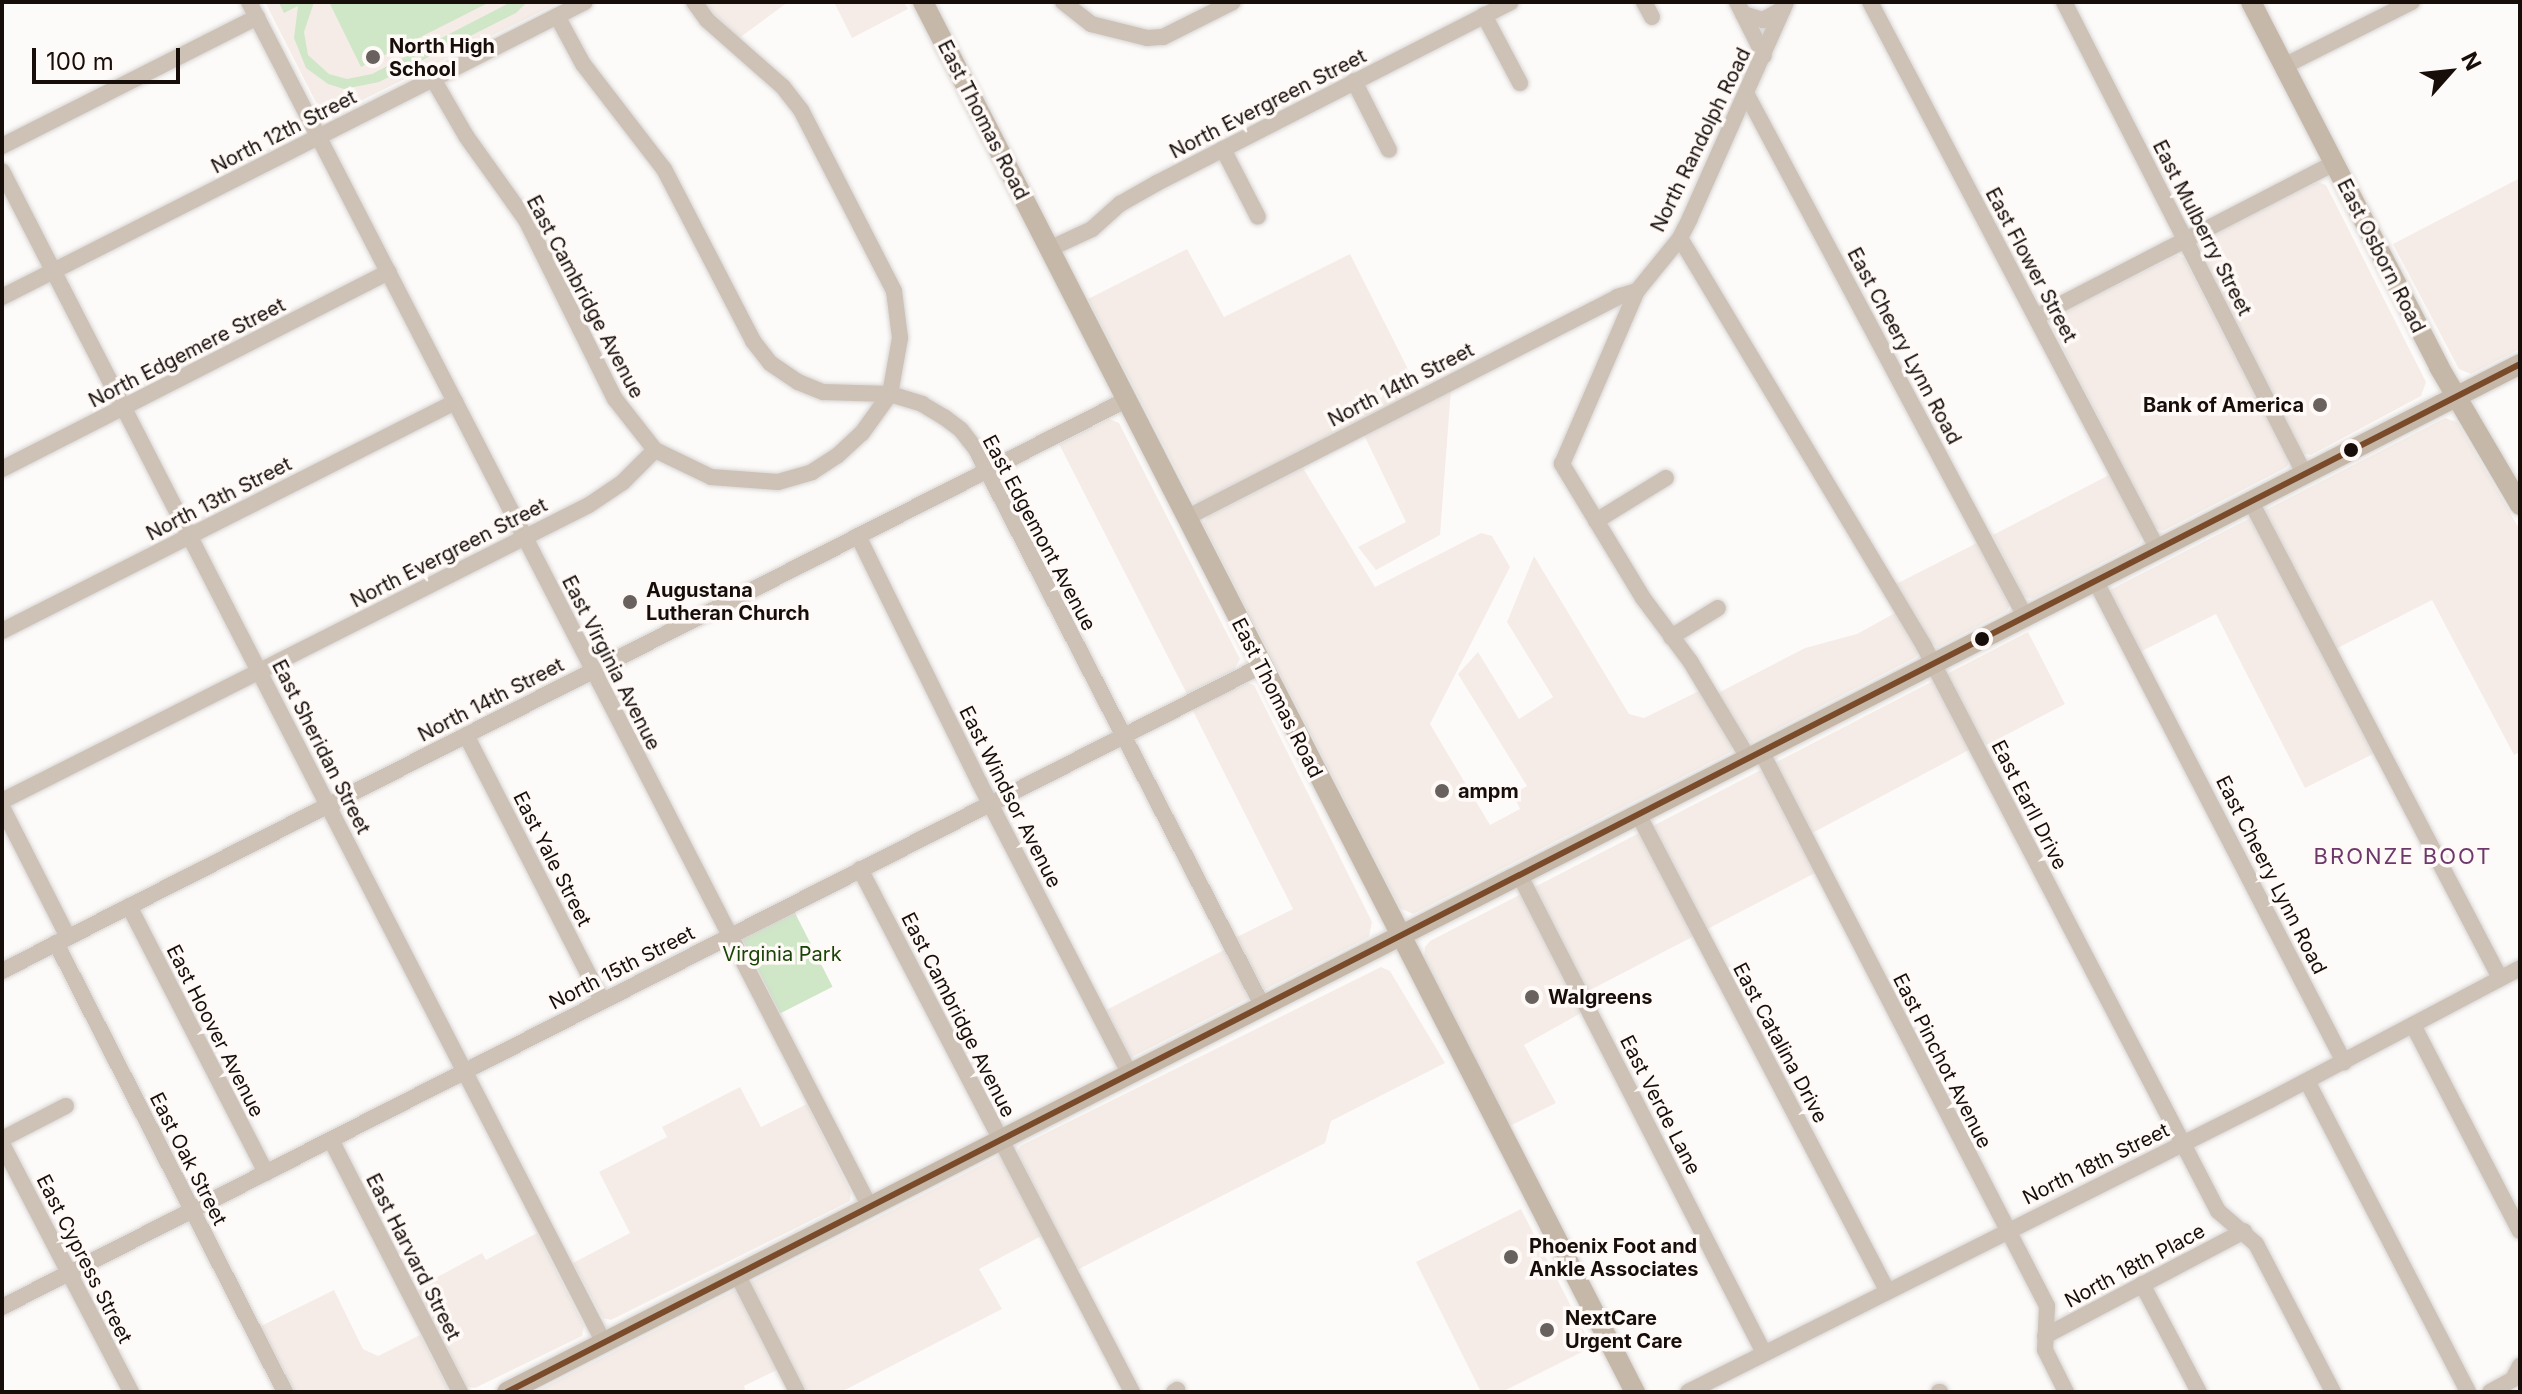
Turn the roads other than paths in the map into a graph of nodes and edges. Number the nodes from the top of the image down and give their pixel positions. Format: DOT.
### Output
graph roads {
  1 [pos="585,2"];
  2 [pos="694,2"];
  3 [pos="923,2"];
  4 [pos="1063,2"];
  5 [pos="1233,2"];
  6 [pos="1510,2"];
  7 [pos="1870,2"];
  8 [pos="2064,2"];
  9 [pos="2251,2"];
  10 [pos="2412,2"];
  11 [pos="1785,6"];
  12 [pos="255,7"];
  13 [pos="1740,8"];
  14 [pos="1484,15"];
  15 [pos="557,16"];
  16 [pos="1764,56"];
  17 [pos="2284,66"];
  18 [pos="433,79"];
  19 [pos="1354,81"];
  20 [pos="1520,83"];
  21 [pos="1747,95"];
  22 [pos="320,136"];
  23 [pos="2,146"];
  24 [pos="1223,149"];
  25 [pos="1389,150"];
  26 [pos="2333,164"];
  27 [pos="2,171"];
  28 [pos="1258,217"];
  29 [pos="1680,238"];
  30 [pos="2185,240"];
  31 [pos="1049,249"];
  32 [pos="53,272"];
  33 [pos="389,272"];
  34 [pos="1637,291"];
  35 [pos="2,297"];
  36 [pos="2036,317"];
  37 [pos="2520,364"];
  38 [pos="890,394"];
  39 [pos="2456,396"];
  40 [pos="1126,400"];
  41 [pos="455,402"];
  42 [pos="123,407"];
  43 [pos="655,450"];
  44 [pos="1562,464"];
  45 [pos="2,469"];
  46 [pos="988,471"];
  47 [pos="2304,473"];
  48 [pos="1666,478"];
  49 [pos="2250,500"];
  50 [pos="2520,505"];
  51 [pos="1186,518"];
  52 [pos="1596,521"];
  53 [pos="190,536"];
  54 [pos="858,536"];
  55 [pos="524,537"];
  56 [pos="2157,548"];
  57 [pos="2095,580"];
  58 [pos="1718,608"];
  59 [pos="2025,616"];
  60 [pos="2,631"];
  61 [pos="1671,637"];
  62 [pos="1933,663"];
  63 [pos="1261,666"];
  64 [pos="593,671"];
  65 [pos="259,672"];
  66 [pos="466,735"];
  67 [pos="1122,735"];
  68 [pos="1755,756"];
  69 [pos="991,803"];
  70 [pos="2,804"];
  71 [pos="329,805"];
  72 [pos="1638,814"];
  73 [pos="860,869"];
  74 [pos="1520,876"];
  75 [pos="129,906"];
  76 [pos="730,936"];
  77 [pos="1400,939"];
  78 [pos="62,940"];
  79 [pos="2520,968"];
  80 [pos="2,971"];
  81 [pos="2500,978"];
  82 [pos="602,1001"];
  83 [pos="1263,1007"];
  84 [pos="2413,1025"];
  85 [pos="2344,1062"];
  86 [pos="465,1071"];
  87 [pos="1130,1074"];
  88 [pos="2307,1081"];
  89 [pos="66,1106"];
  90 [pos="331,1140"];
  91 [pos="2,1141"];
  92 [pos="1001,1141"];
  93 [pos="2183,1144"];
  94 [pos="266,1173"];
  95 [pos="870,1207"];
  96 [pos="192,1211"];
  97 [pos="2007,1230"];
  98 [pos="2244,1231"];
  99 [pos="2520,1231"];
  100 [pos="69,1272"];
  101 [pos="737,1274"];
  102 [pos="2142,1284"];
  103 [pos="1887,1290"];
  104 [pos="2,1307"];
  105 [pos="2045,1336"];
  106 [pos="604,1343"];
  107 [pos="1764,1353"];
  108 [pos="2520,1366"];
  109 [pos="131,1392"];
  110 [pos="285,1392"];
  111 [pos="460,1392"];
  112 [pos="507,1392"];
  113 [pos="797,1392"];
  114 [pos="1132,1392"];
  115 [pos="1635,1392"];
  116 [pos="1688,1392"];
  117 [pos="2066,1392"];
  118 [pos="2199,1392"];
  119 [pos="2333,1392"];
  120 [pos="2468,1392"];
  121 [pos="2490,1392"];
  1 -- 15 [label="street, North 12th Street"];
  2 -- 38 [label="street"];
  3 -- 31 [label="main road, East Thomas Road"];
  4 -- 5 [label="street"];
  6 -- 14 [label="street, North Evergreen Street"];
  7 -- 36 [label="street, East Flower Street"];
  8 -- 30 [label="street, East Mulberry Street"];
  9 -- 17 [label="main road, East Osborn Road"];
  10 -- 17 [label="street"];
  11 -- 13 [label="street"];
  11 -- 16 [label="street, North Randolph Road"];
  12 -- 22 [label="street, East Virginia Avenue"];
  12 -- 23 [label="street"];
  13 -- 16 [label="street"];
  14 -- 19 [label="street, North Evergreen Street"];
  14 -- 20 [label="street"];
  15 -- 18 [label="street, North 12th Street"];
  15 -- 38 [label="street"];
  16 -- 21 [label="street, North Randolph Road"];
  17 -- 26 [label="main road, East Osborn Road"];
  18 -- 22 [label="street, North 12th Street"];
  18 -- 43 [label="street, East Cambridge Avenue"];
  19 -- 24 [label="street, North Evergreen Street"];
  19 -- 25 [label="street"];
  21 -- 29 [label="street, North Randolph Road"];
  21 -- 59 [label="street, East Cheery Lynn Road"];
  22 -- 32 [label="street, North 12th Street"];
  22 -- 33 [label="street, East Virginia Avenue"];
  24 -- 28 [label="street"];
  24 -- 31 [label="street, North Evergreen Street"];
  26 -- 30 [label="street"];
  26 -- 39 [label="main road, East Osborn Road"];
  27 -- 32 [label="street, East Sheridan Street"];
  29 -- 34 [label="street, North Randolph Road"];
  29 -- 62 [label="street, East Earll Drive"];
  30 -- 36 [label="street"];
  30 -- 47 [label="street, East Mulberry Street"];
  31 -- 40 [label="main road, East Thomas Road"];
  32 -- 35 [label="street, North 12th Street"];
  32 -- 42 [label="street, East Sheridan Street"];
  33 -- 41 [label="street, East Virginia Avenue"];
  33 -- 42 [label="street, North Edgemere Street"];
  34 -- 44 [label="street, North Randolph Road"];
  34 -- 51 [label="street, North 14th Street"];
  36 -- 56 [label="street, East Flower Street"];
  37 -- 39 [label="main road"];
  38 -- 43 [label="street"];
  38 -- 46 [label="street, East Edgemont Avenue"];
  39 -- 47 [label="main road"];
  39 -- 50 [label="main road, East Osborn Road"];
  40 -- 46 [label="street, North 14th Street"];
  40 -- 51 [label="main road, East Thomas Road"];
  41 -- 53 [label="street, North 13th Street"];
  41 -- 55 [label="street, East Virginia Avenue"];
  42 -- 45 [label="street, North Edgemere Street"];
  42 -- 53 [label="street, East Sheridan Street"];
  43 -- 55 [label="street, North Evergreen Street"];
  44 -- 52 [label="street, East Pinchot Avenue"];
  46 -- 54 [label="street, North 14th Street"];
  46 -- 67 [label="street, East Edgemont Avenue"];
  47 -- 49 [label="main road"];
  48 -- 52 [label="street"];
  49 -- 56 [label="main road"];
  49 -- 81 [label="street"];
  51 -- 63 [label="main road, East Thomas Road"];
  52 -- 61 [label="street, East Pinchot Avenue"];
  53 -- 60 [label="street, North 13th Street"];
  53 -- 65 [label="street, East Sheridan Street"];
  54 -- 64 [label="street, North 14th Street"];
  54 -- 69 [label="street, East Windsor Avenue"];
  55 -- 64 [label="street, East Virginia Avenue"];
  55 -- 65 [label="street, North Evergreen Street"];
  56 -- 57 [label="main road"];
  57 -- 59 [label="main road"];
  57 -- 85 [label="street, East Cheery Lynn Road"];
  58 -- 61 [label="street"];
  59 -- 62 [label="main road"];
  61 -- 68 [label="street, East Pinchot Avenue"];
  62 -- 68 [label="main road"];
  62 -- 93 [label="street, East Earll Drive"];
  63 -- 67 [label="street, North 15th Street"];
  63 -- 77 [label="main road, East Thomas Road"];
  64 -- 66 [label="street, North 14th Street"];
  64 -- 76 [label="street, East Virginia Avenue"];
  65 -- 70 [label="street, North Evergreen Street"];
  65 -- 71 [label="street, East Sheridan Street"];
  66 -- 71 [label="street, North 14th Street"];
  66 -- 82 [label="street, East Yale Street"];
  67 -- 69 [label="street, North 15th Street"];
  67 -- 83 [label="street, East Edgemont Avenue"];
  68 -- 72 [label="main road"];
  68 -- 97 [label="street, East Pinchot Avenue"];
  69 -- 73 [label="street, North 15th Street"];
  69 -- 87 [label="street, East Windsor Avenue"];
  70 -- 78 [label="street, East Oak Street"];
  71 -- 75 [label="street, North 14th Street"];
  71 -- 86 [label="street, East Sheridan Street"];
  72 -- 74 [label="main road"];
  72 -- 103 [label="street, East Catalina Drive"];
  73 -- 76 [label="street, North 15th Street"];
  73 -- 92 [label="street, East Cambridge Avenue"];
  74 -- 77 [label="main road"];
  74 -- 107 [label="street, East Verde Lane"];
  75 -- 78 [label="street, North 14th Street"];
  75 -- 94 [label="street, East Hoover Avenue"];
  76 -- 82 [label="street, North 15th Street"];
  76 -- 95 [label="street, East Virginia Avenue"];
  77 -- 83 [label="main road"];
  77 -- 115 [label="main road, East Thomas Road"];
  78 -- 80 [label="street, North 14th Street"];
  78 -- 96 [label="street, East Oak Street"];
  79 -- 81 [label="street, North 18th Street"];
  81 -- 84 [label="street, North 18th Street"];
  82 -- 86 [label="street, North 15th Street"];
  83 -- 87 [label="main road"];
  84 -- 85 [label="street, North 18th Street"];
  84 -- 99 [label="street"];
  85 -- 88 [label="street, North 18th Street"];
  86 -- 90 [label="street, North 15th Street"];
  86 -- 106 [label="street, East Sheridan Street"];
  87 -- 92 [label="main road"];
  88 -- 93 [label="street, North 18th Street"];
  88 -- 120 [label="street"];
  89 -- 91 [label="street"];
  90 -- 94 [label="street, North 15th Street"];
  90 -- 111 [label="street, East Harvard Street"];
  91 -- 100 [label="street, East Cypress Street"];
  92 -- 95 [label="main road"];
  92 -- 114 [label="street, East Cambridge Avenue"];
  93 -- 97 [label="street, North 18th Street"];
  93 -- 98 [label="street, East Earll Drive"];
  94 -- 96 [label="street, North 15th Street"];
  95 -- 101 [label="main road"];
  96 -- 100 [label="street, North 15th Street"];
  96 -- 110 [label="street, East Oak Street"];
  97 -- 103 [label="street, North 18th Street"];
  97 -- 105 [label="street, East Pinchot Avenue"];
  98 -- 102 [label="street, North 18th Place"];
  98 -- 119 [label="street, East Earll Drive"];
  100 -- 104 [label="street, North 15th Street"];
  100 -- 109 [label="street, East Cypress Street"];
  101 -- 106 [label="main road"];
  101 -- 113 [label="street"];
  102 -- 105 [label="street, North 18th Place"];
  102 -- 118 [label="street"];
  103 -- 107 [label="street, North 18th Street"];
  105 -- 117 [label="street, East Pinchot Avenue"];
  106 -- 112 [label="main road"];
  107 -- 116 [label="street, North 18th Street"];
  108 -- 121 [label="street"];
}
